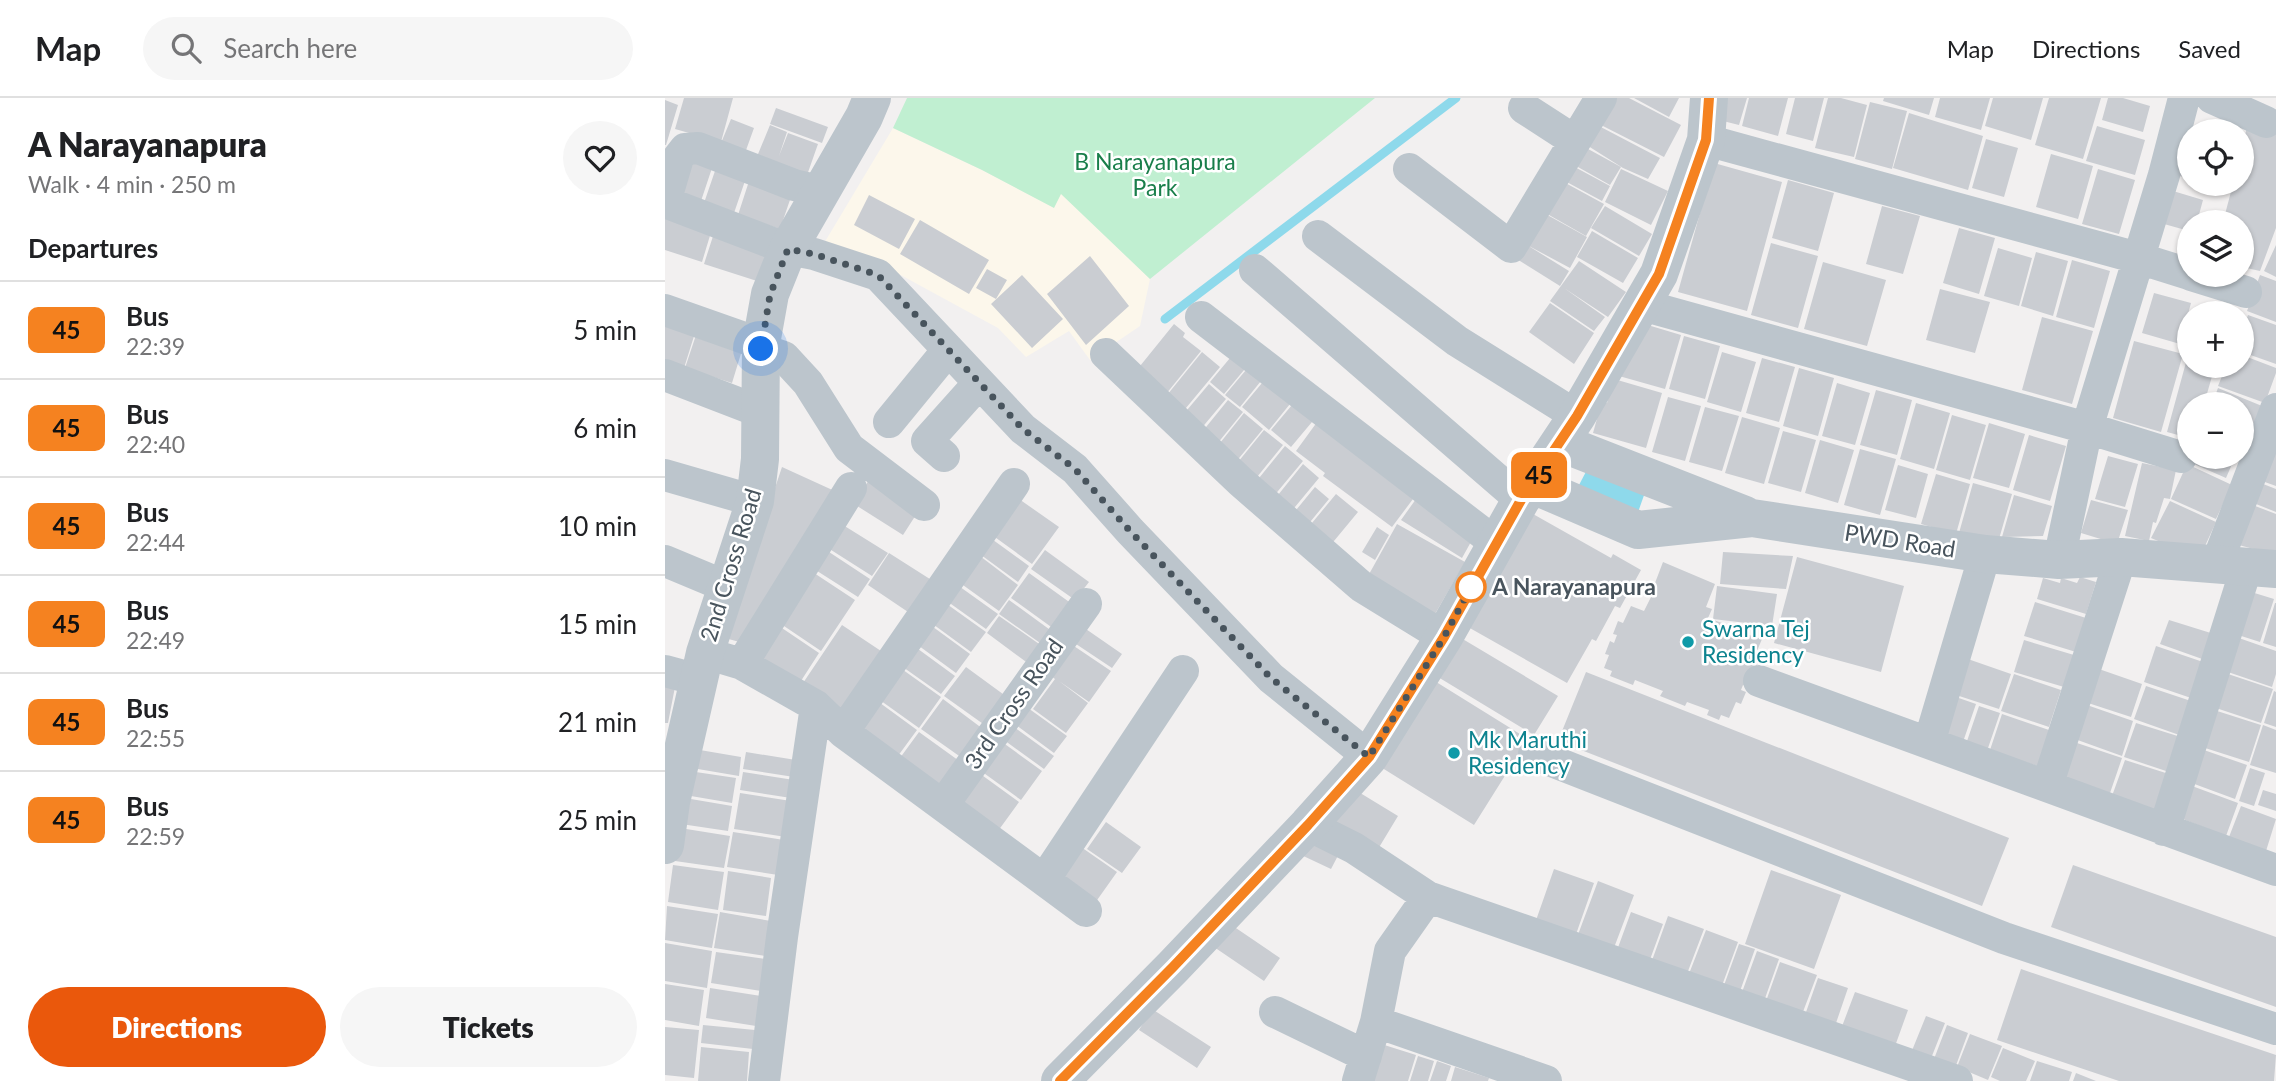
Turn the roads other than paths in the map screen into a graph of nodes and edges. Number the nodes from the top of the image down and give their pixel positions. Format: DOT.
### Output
graph roads {
  1 [pos="872,98"];
  2 [pos="1601,98"];
  3 [pos="1709,98"];
  4 [pos="2184,98"];
  5 [pos="2212,98"];
  6 [pos="1524,108"];
  7 [pos="2266,122"];
  8 [pos="1706,140"];
  9 [pos="1575,141"];
  10 [pos="670,168"];
  11 [pos="1409,169"];
  12 [pos="820,191"];
  13 [pos="1318,236"];
  14 [pos="788,249"];
  15 [pos="2138,258"];
  16 [pos="1255,270"];
  17 [pos="2177,270"];
  18 [pos="2230,287"];
  19 [pos="2246,292"];
  20 [pos="1642,305"];
  21 [pos="665,310"];
  22 [pos="1201,317"];
  23 [pos="761,346"];
  24 [pos="948,350"];
  25 [pos="1106,354"];
  26 [pos="665,375"];
  27 [pos="979,383"];
  28 [pos="2276,409"];
  29 [pos="761,412"];
  30 [pos="885,412"];
  31 [pos="2087,428"];
  32 [pos="1569,429"];
  33 [pos="944,456"];
  34 [pos="2177,456"];
  35 [pos="665,475"];
  36 [pos="1014,484"];
  37 [pos="851,488"];
  38 [pos="1527,492"];
  39 [pos="755,501"];
  40 [pos="924,505"];
  41 [pos="1752,518"];
  42 [pos="1497,544"];
  43 [pos="1985,554"];
  44 [pos="2121,557"];
  45 [pos="2059,560"];
  46 [pos="665,561"];
  47 [pos="2247,566"];
  48 [pos="725,586"];
  49 [pos="1086,604"];
  50 [pos="1444,637"];
  51 [pos="742,664"];
  52 [pos="689,668"];
  53 [pos="1183,671"];
  54 [pos="1759,681"];
  55 [pos="816,706"];
  56 [pos="843,732"];
  57 [pos="1929,743"];
  58 [pos="1534,754"];
  59 [pos="1369,757"];
  60 [pos="2047,786"];
  61 [pos="943,805"];
  62 [pos="1308,825"];
  63 [pos="2164,830"];
  64 [pos="665,845"];
  65 [pos="2276,870"];
  66 [pos="1044,880"];
  67 [pos="1428,897"];
  68 [pos="1086,911"];
  69 [pos="1275,1012"];
  70 [pos="1375,1022"];
  71 [pos="2276,1029"];
  72 [pos="1362,1069"];
  73 [pos="1926,1076"];
  74 [pos="764,1081"];
  75 [pos="1060,1081"];
  76 [pos="1546,1081"];
  77 [pos="1957,1081"];
  1 -- 12 [label="street, 2nd Cross Road"];
  2 -- 9 [label="street"];
  3 -- 8 [label="street"];
  4 -- 15 [label="street"];
  5 -- 7 [label="street"];
  6 -- 9 [label="street"];
  8 -- 15 [label="street"];
  8 -- 20 [label="street"];
  9 -- 11 [label="street"];
  10 -- 12 [label="street"];
  10 -- 14 [label="street"];
  12 -- 14 [label="street, 2nd Cross Road"];
  13 -- 32 [label="street"];
  14 -- 23 [label="street, 2nd Cross Road"];
  14 -- 24 [label="street"];
  15 -- 17 [label="street"];
  15 -- 31 [label="street"];
  16 -- 38 [label="street"];
  18 -- 19 [label="street"];
  20 -- 31 [label="street"];
  20 -- 32 [label="street"];
  21 -- 23 [label="street"];
  22 -- 42 [label="street"];
  23 -- 29 [label="street, 2nd Cross Road"];
  23 -- 40 [label="street"];
  24 -- 27 [label="street"];
  24 -- 30 [label="street"];
  25 -- 50 [label="street"];
  26 -- 29 [label="street"];
  27 -- 33 [label="street"];
  27 -- 59 [label="street"];
  28 -- 47 [label="street"];
  29 -- 39 [label="street, 2nd Cross Road"];
  31 -- 34 [label="street"];
  31 -- 45 [label="street"];
  32 -- 38 [label="street"];
  32 -- 41 [label="street"];
  35 -- 39 [label="street"];
  36 -- 56 [label="street"];
  37 -- 51 [label="street"];
  38 -- 41 [label="street, PWD Road"];
  38 -- 42 [label="street"];
  39 -- 48 [label="street, 2nd Cross Road"];
  41 -- 43 [label="street, PWD Road"];
  42 -- 50 [label="street"];
  43 -- 45 [label="street, PWD Road"];
  43 -- 57 [label="street"];
  44 -- 45 [label="street, PWD Road"];
  44 -- 47 [label="street, PWD Road"];
  44 -- 60 [label="street"];
  46 -- 48 [label="street"];
  47 -- 63 [label="street"];
  48 -- 52 [label="street, 2nd Cross Road"];
  49 -- 61 [label="street, 3rd Cross Road"];
  50 -- 59 [label="street"];
  51 -- 52 [label="street"];
  51 -- 55 [label="street"];
  52 -- 64 [label="street, 2nd Cross Road"];
  53 -- 66 [label="street"];
  54 -- 57 [label="street"];
  55 -- 56 [label="street"];
  55 -- 74 [label="street"];
  56 -- 61 [label="street"];
  57 -- 60 [label="street"];
  58 -- 71 [label="street"];
  59 -- 62 [label="street"];
  60 -- 63 [label="street"];
  61 -- 66 [label="street"];
  62 -- 67 [label="street"];
  62 -- 75 [label="street"];
  63 -- 65 [label="street"];
  66 -- 68 [label="street"];
  67 -- 70 [label="street"];
  67 -- 73 [label="street"];
  69 -- 72 [label="street"];
  70 -- 72 [label="street"];
  70 -- 76 [label="street"];
  73 -- 77 [label="street"];
}
